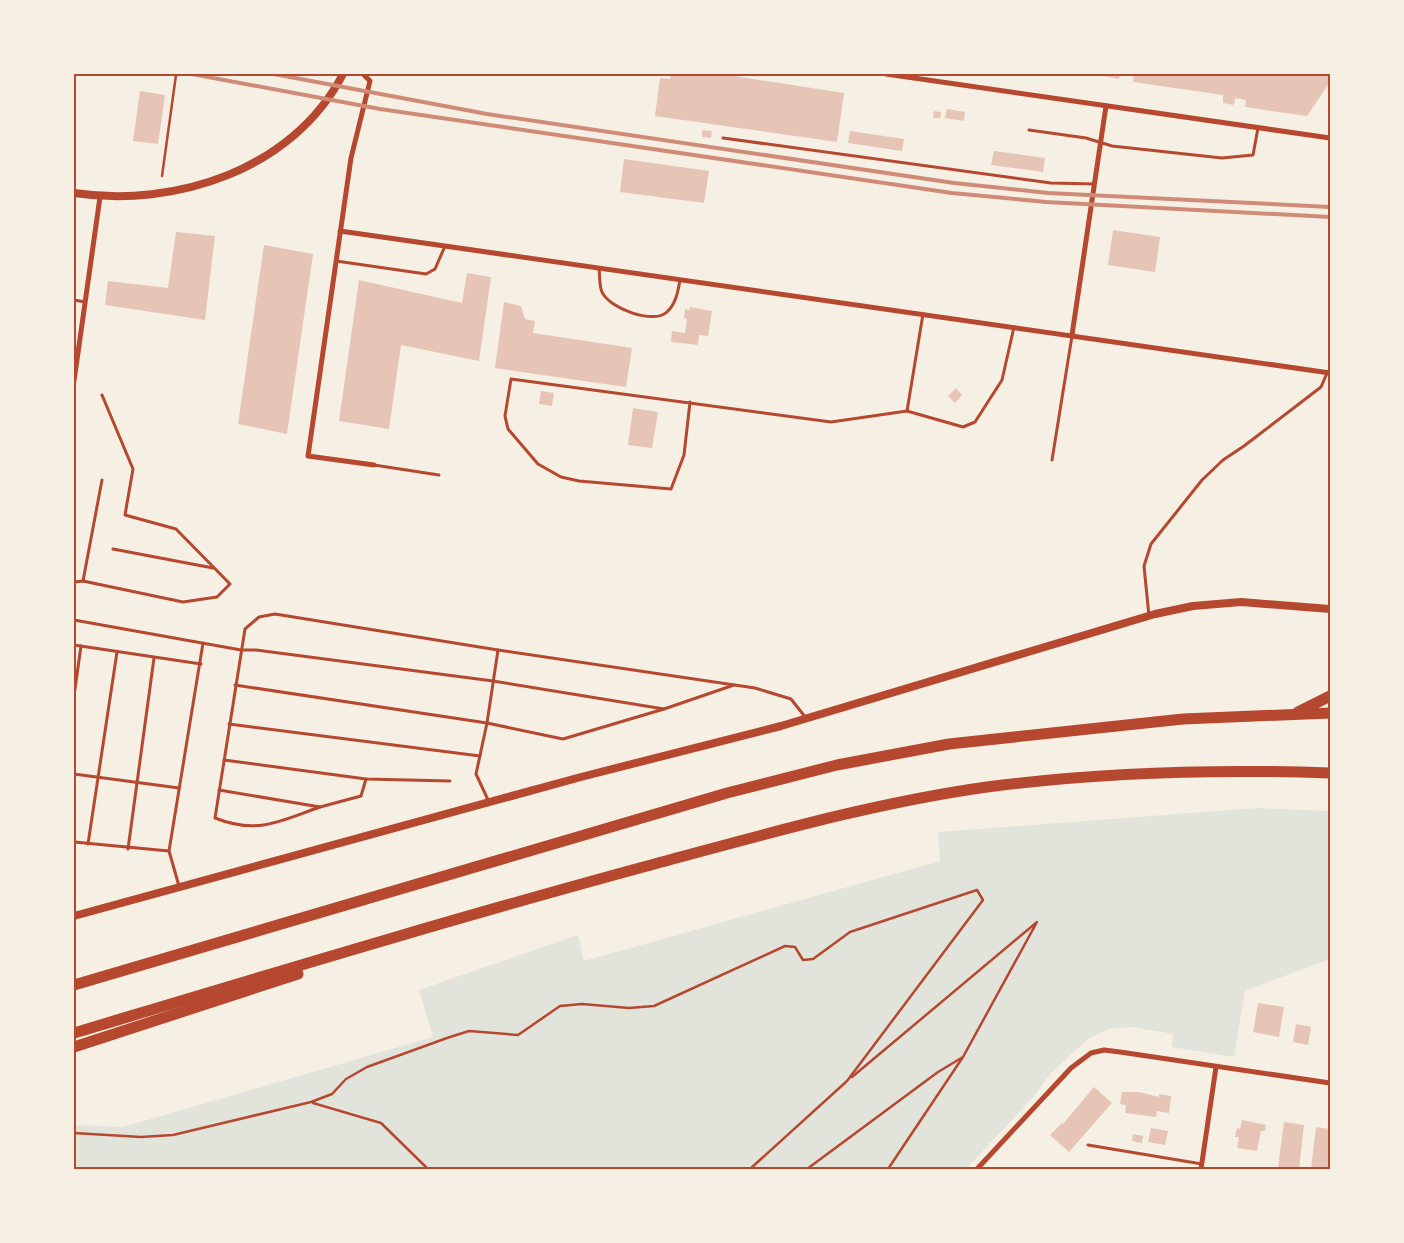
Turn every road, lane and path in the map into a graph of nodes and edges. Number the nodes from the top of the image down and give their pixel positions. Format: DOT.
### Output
graph roads {
  1 [pos="343,74"];
  2 [pos="363,74"];
  3 [pos="886,74"];
  4 [pos="176,75"];
  5 [pos="1106,106"];
  6 [pos="1258,128"];
  7 [pos="1029,130"];
  8 [pos="723,138"];
  9 [pos="1330,138"];
  10 [pos="1100,143"];
  11 [pos="162,176"];
  12 [pos="1094,184"];
  13 [pos="74,193"];
  14 [pos="100,197"];
  15 [pos="340,231"];
  16 [pos="445,246"];
  17 [pos="336,261"];
  18 [pos="599,268"];
  19 [pos="680,279"];
  20 [pos="74,300"];
  21 [pos="85,302"];
  22 [pos="924,314"];
  23 [pos="1014,327"];
  24 [pos="1072,335"];
  25 [pos="1329,373"];
  26 [pos="74,381"];
  27 [pos="102,395"];
  28 [pos="690,402"];
  29 [pos="907,411"];
  30 [pos="1052,460"];
  31 [pos="374,465"];
  32 [pos="440,475"];
  33 [pos="102,480"];
  34 [pos="113,549"];
  35 [pos="214,568"];
  36 [pos="83,581"];
  37 [pos="74,582"];
  38 [pos="1330,609"];
  39 [pos="1149,616"];
  40 [pos="74,620"];
  41 [pos="203,643"];
  42 [pos="74,645"];
  43 [pos="81,646"];
  44 [pos="241,650"];
  45 [pos="498,650"];
  46 [pos="117,652"];
  47 [pos="154,658"];
  48 [pos="201,664"];
  49 [pos="493,681"];
  50 [pos="735,685"];
  51 [pos="235,686"];
  52 [pos="74,696"];
  53 [pos="1330,696"];
  54 [pos="664,709"];
  55 [pos="1297,713"];
  56 [pos="1330,713"];
  57 [pos="806,718"];
  58 [pos="487,723"];
  59 [pos="229,724"];
  60 [pos="480,756"];
  61 [pos="224,760"];
  62 [pos="1330,773"];
  63 [pos="74,774"];
  64 [pos="99,778"];
  65 [pos="366,779"];
  66 [pos="450,781"];
  67 [pos="136,782"];
  68 [pos="179,788"];
  69 [pos="220,790"];
  70 [pos="489,802"];
  71 [pos="320,807"];
  72 [pos="74,842"];
  73 [pos="88,844"];
  74 [pos="128,848"];
  75 [pos="169,851"];
  76 [pos="180,887"];
  77 [pos="547,893"];
  78 [pos="74,916"];
  79 [pos="74,985"];
  80 [pos="74,1033"];
  81 [pos="74,1047"];
  82 [pos="963,1057"];
  83 [pos="1216,1067"];
  84 [pos="847,1082"];
  85 [pos="1330,1083"];
  86 [pos="311,1102"];
  87 [pos="74,1133"];
  88 [pos="1088,1145"];
  89 [pos="1201,1166"];
  90 [pos="428,1169"];
  91 [pos="750,1169"];
  92 [pos="807,1169"];
  93 [pos="888,1169"];
  94 [pos="977,1169"];
  1 -- 14 [label="street"];
  2 -- 15 [label="street"];
  3 -- 5 [label="street"];
  4 -- 11 [label="path"];
  5 -- 6 [label="street"];
  5 -- 10 [label="street"];
  6 -- 9 [label="street"];
  6 -- 10 [label="lane"];
  7 -- 10 [label="lane"];
  8 -- 12 [label="lane"];
  10 -- 12 [label="street"];
  12 -- 24 [label="street"];
  13 -- 14 [label="street"];
  14 -- 21 [label="street"];
  15 -- 16 [label="street"];
  15 -- 17 [label="street"];
  16 -- 17 [label="lane"];
  16 -- 18 [label="street"];
  17 -- 31 [label="street"];
  18 -- 19 [label="street"];
  18 -- 19 [label="lane"];
  19 -- 22 [label="street"];
  20 -- 21 [label="lane"];
  21 -- 26 [label="street"];
  22 -- 23 [label="street"];
  22 -- 29 [label="lane"];
  23 -- 24 [label="street"];
  23 -- 29 [label="lane"];
  24 -- 25 [label="street"];
  24 -- 30 [label="lane"];
  25 -- 39 [label="lane"];
  27 -- 35 [label="lane"];
  28 -- 28 [label="lane"];
  28 -- 29 [label="lane"];
  31 -- 32 [label="lane"];
  33 -- 36 [label="lane"];
  34 -- 35 [label="lane"];
  35 -- 36 [label="lane"];
  36 -- 37 [label="lane"];
  38 -- 39 [label="street"];
  39 -- 57 [label="street"];
  40 -- 41 [label="lane"];
  41 -- 44 [label="lane"];
  41 -- 48 [label="lane"];
  42 -- 43 [label="lane"];
  43 -- 46 [label="lane"];
  43 -- 52 [label="lane"];
  44 -- 45 [label="lane"];
  44 -- 49 [label="lane"];
  44 -- 51 [label="lane"];
  45 -- 49 [label="lane"];
  45 -- 50 [label="lane"];
  46 -- 47 [label="lane"];
  46 -- 64 [label="lane"];
  47 -- 48 [label="lane"];
  47 -- 67 [label="lane"];
  48 -- 68 [label="lane"];
  49 -- 54 [label="lane"];
  49 -- 58 [label="lane"];
  50 -- 54 [label="lane"];
  50 -- 57 [label="lane"];
  51 -- 58 [label="lane"];
  51 -- 59 [label="lane"];
  53 -- 55 [label="highway"];
  54 -- 58 [label="lane"];
  55 -- 56 [label="highway"];
  55 -- 79 [label="highway"];
  57 -- 70 [label="street"];
  58 -- 60 [label="lane"];
  59 -- 60 [label="lane"];
  59 -- 61 [label="lane"];
  60 -- 70 [label="lane"];
  61 -- 65 [label="lane"];
  61 -- 69 [label="lane"];
  62 -- 77 [label="highway"];
  63 -- 64 [label="lane"];
  64 -- 67 [label="lane"];
  64 -- 73 [label="lane"];
  65 -- 66 [label="lane"];
  65 -- 71 [label="lane"];
  67 -- 68 [label="lane"];
  67 -- 74 [label="lane"];
  68 -- 75 [label="lane"];
  69 -- 71 [label="lane"];
  69 -- 71 [label="lane"];
  70 -- 76 [label="street"];
  72 -- 73 [label="lane"];
  73 -- 74 [label="lane"];
  74 -- 75 [label="lane"];
  75 -- 76 [label="lane"];
  76 -- 78 [label="street"];
  77 -- 80 [label="highway"];
  77 -- 81 [label="highway"];
  82 -- 84 [label="path"];
  82 -- 92 [label="path"];
  82 -- 93 [label="path"];
  83 -- 85 [label="street"];
  83 -- 89 [label="street"];
  83 -- 94 [label="street"];
  84 -- 86 [label="path"];
  84 -- 91 [label="path"];
  86 -- 87 [label="path"];
  86 -- 90 [label="path"];
  88 -- 89 [label="lane"];
}
